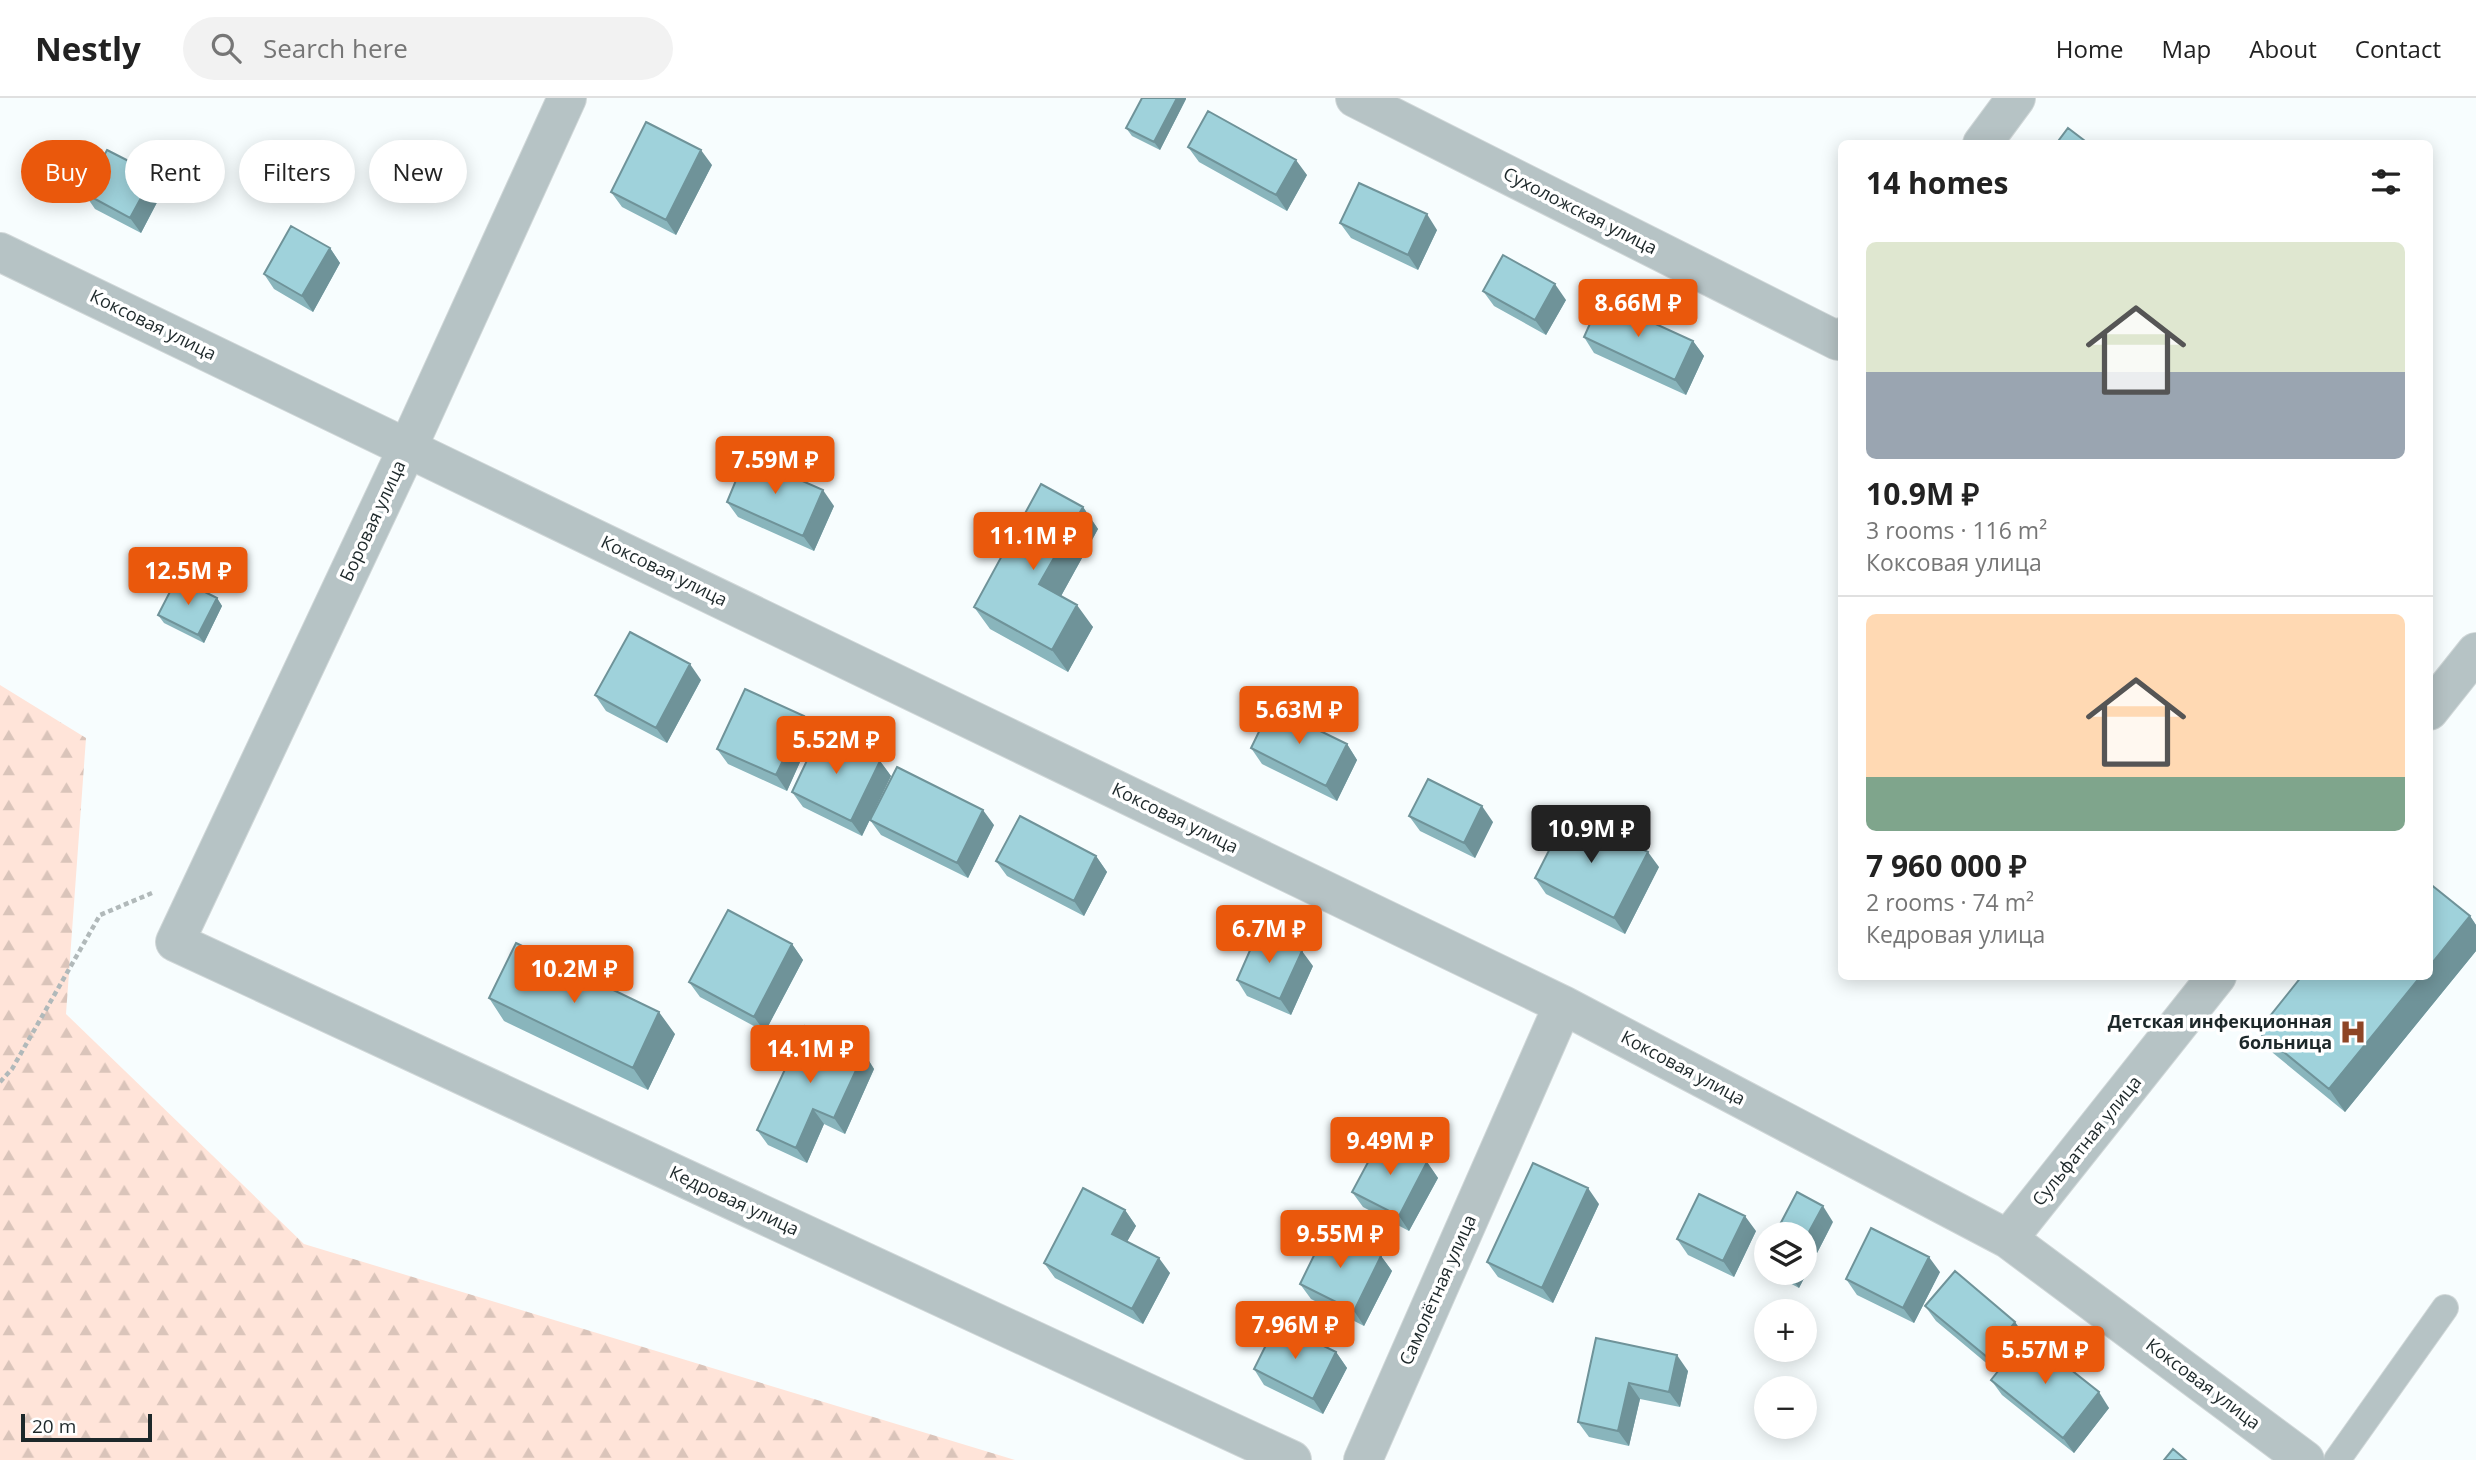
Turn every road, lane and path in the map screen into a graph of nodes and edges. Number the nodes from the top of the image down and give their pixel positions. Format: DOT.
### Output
graph roads {
  1 [pos="567,98"];
  2 [pos="1355,98"];
  3 [pos="2016,98"];
  4 [pos="1985,140"];
  5 [pos="0,252"];
  6 [pos="1838,341"];
  7 [pos="408,447"];
  8 [pos="2476,652"];
  9 [pos="2433,706"];
  10 [pos="210,869"];
  11 [pos="175,942"];
  12 [pos="2214,980"];
  13 [pos="1563,1005"];
  14 [pos="0,1082"];
  15 [pos="2008,1239"];
  16 [pos="2445,1308"];
  17 [pos="1292,1460"];
  18 [pos="1363,1460"];
  19 [pos="2305,1460"];
  20 [pos="2337,1460"];
  1 -- 7 [label="street, Боровая улица"];
  2 -- 6 [label="street, Сухоложская улица"];
  3 -- 4 [label="street"];
  5 -- 7 [label="street, Коксовая улица"];
  7 -- 10 [label="street, Боровая улица"];
  7 -- 13 [label="street, Коксовая улица"];
  8 -- 9 [label="street"];
  10 -- 11 [label="street, Боровая улица"];
  10 -- 14 [label="path"];
  11 -- 17 [label="street, Кедровая улица"];
  12 -- 15 [label="street, Сульфатная улица"];
  13 -- 15 [label="street, Коксовая улица"];
  13 -- 18 [label="street, Самолётная улица"];
  15 -- 19 [label="street, Коксовая улица"];
  16 -- 20 [label="lane"];
}
